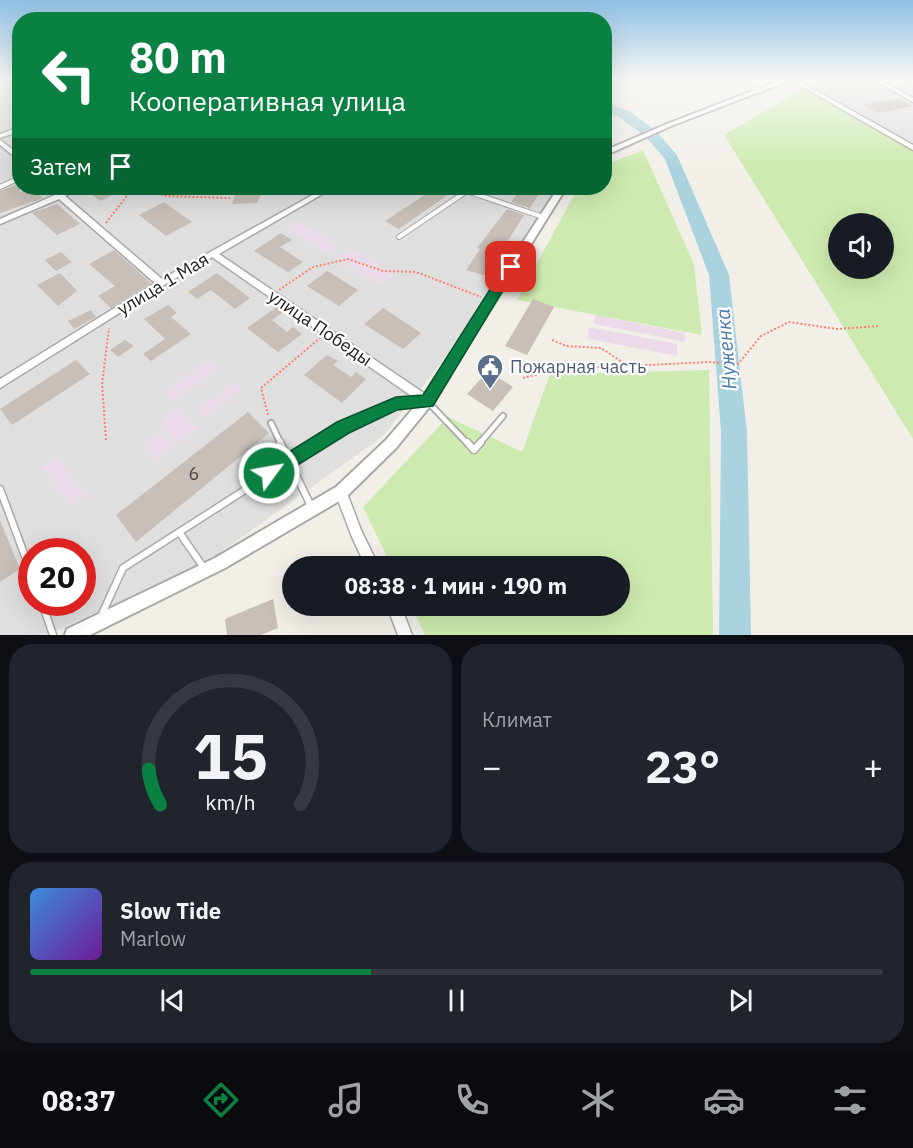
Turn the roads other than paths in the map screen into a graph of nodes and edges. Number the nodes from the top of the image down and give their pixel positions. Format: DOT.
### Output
graph roads {
  1 [pos="714,109"];
  2 [pos="843,109"];
  3 [pos="0,142"];
  4 [pos="913,148"];
  5 [pos="612,149"];
  6 [pos="12,152"];
  7 [pos="60,195"];
  8 [pos="317,195"];
  9 [pos="460,195"];
  10 [pos="481,195"];
  11 [pos="557,195"];
  12 [pos="543,217"];
  13 [pos="0,222"];
  14 [pos="399,237"];
  15 [pos="213,254"];
  16 [pos="161,283"];
  17 [pos="0,384"];
  18 [pos="427,401"];
  19 [pos="503,417"];
  20 [pos="271,423"];
  21 [pos="289,461"];
  22 [pos="0,489"];
  23 [pos="341,492"];
  24 [pos="312,509"];
  25 [pos="179,532"];
  26 [pos="18,538"];
  27 [pos="368,556"];
  28 [pos="205,570"];
  29 [pos="46,616"];
  30 [pos="397,616"];
  31 [pos="93,628"];
  32 [pos="53,635"];
  33 [pos="73,635"];
  34 [pos="405,635"];
  1 -- 5 [label="street"];
  2 -- 4 [label="street"];
  3 -- 6 [label="street"];
  7 -- 13 [label="street"];
  7 -- 16 [label="street"];
  8 -- 15 [label="street, улица 1 Мая"];
  9 -- 14 [label="lane"];
  10 -- 12 [label="lane"];
  11 -- 12 [label="street"];
  12 -- 18 [label="street"];
  15 -- 16 [label="street, улица 1 Мая"];
  15 -- 18 [label="street, улица Победы"];
  16 -- 17 [label="street, улица 1 Мая"];
  18 -- 19 [label="lane"];
  18 -- 21 [label="lane"];
  18 -- 23 [label="street"];
  20 -- 21 [label="lane"];
  21 -- 24 [label="lane"];
  21 -- 25 [label="lane"];
  22 -- 26 [label="lane"];
  23 -- 24 [label="street"];
  23 -- 27 [label="street"];
  24 -- 28 [label="street"];
  25 -- 28 [label="lane"];
  25 -- 31 [label="lane"];
  28 -- 31 [label="street"];
  29 -- 32 [label="lane"];
  30 -- 34 [label="street"];
  31 -- 33 [label="street"];
}
